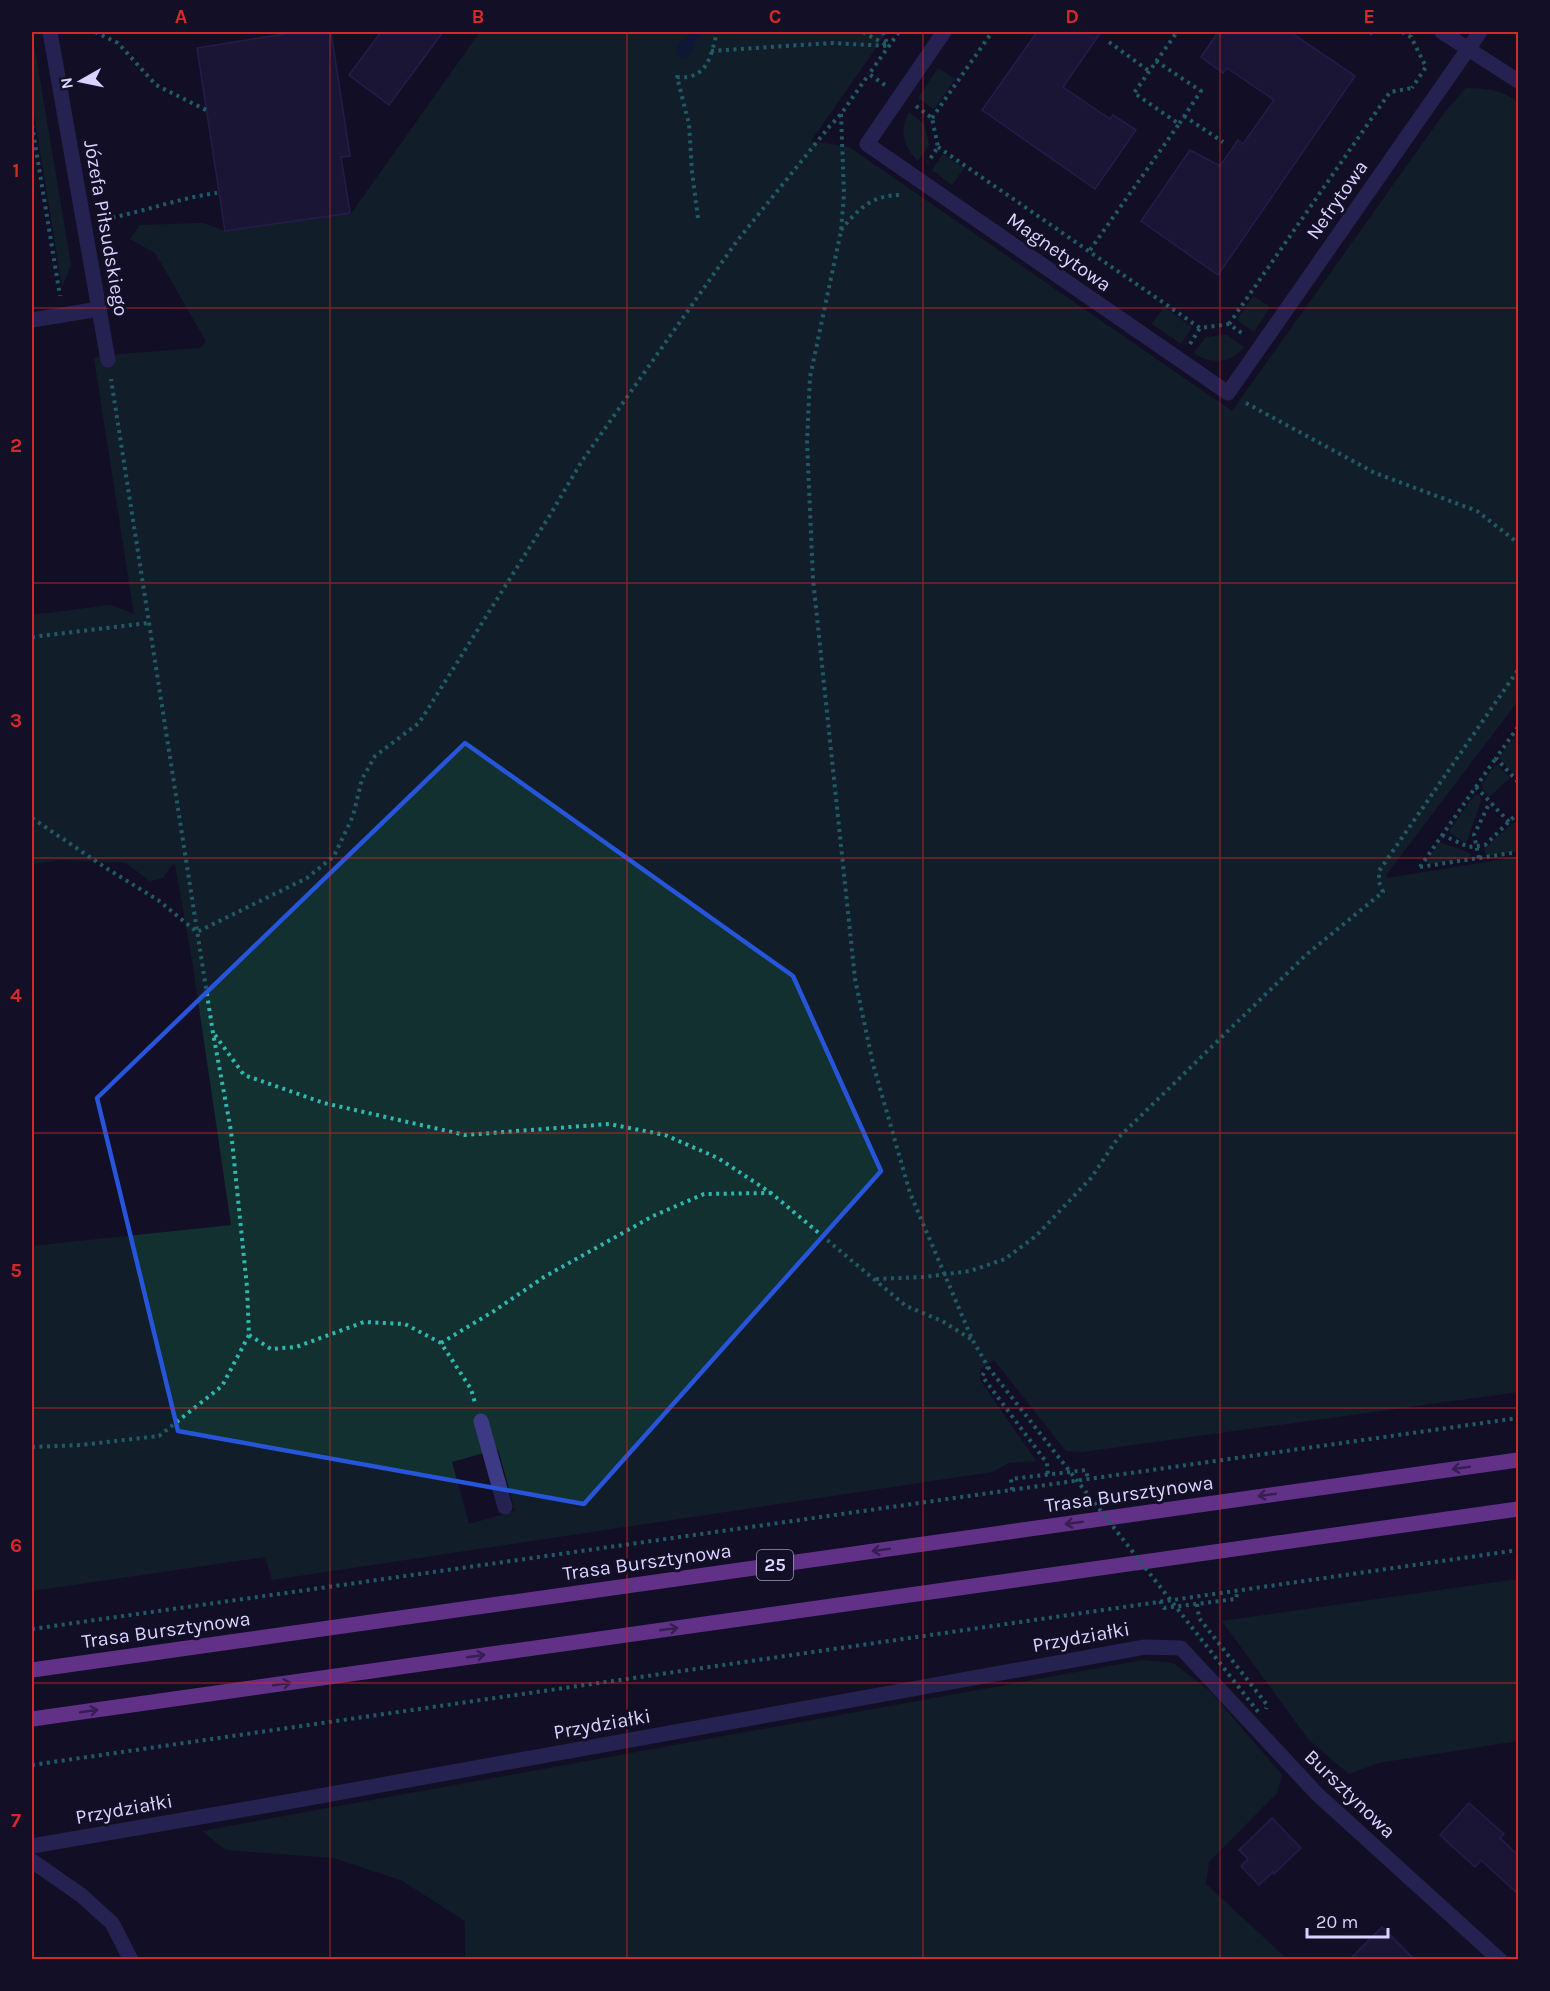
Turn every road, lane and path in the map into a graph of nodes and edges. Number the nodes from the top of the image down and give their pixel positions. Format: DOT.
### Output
graph roads {
  1 [pos="50,32"];
  2 [pos="95,32"];
  3 [pos="717,32"];
  4 [pos="863,32"];
  5 [pos="883,32"];
  6 [pos="899,32"];
  7 [pos="944,32"];
  8 [pos="992,32"];
  9 [pos="1177,32"];
  10 [pos="1370,32"];
  11 [pos="1375,32"];
  12 [pos="1402,32"];
  13 [pos="1442,32"];
  14 [pos="1480,32"];
  15 [pos="1109,42"];
  16 [pos="888,46"];
  17 [pos="1467,48"];
  18 [pos="711,51"];
  19 [pos="1156,61"];
  20 [pos="1149,71"];
  21 [pos="869,74"];
  22 [pos="1518,81"];
  23 [pos="889,88"];
  24 [pos="1412,88"];
  25 [pos="1421,93"];
  26 [pos="914,105"];
  27 [pos="206,110"];
  28 [pos="841,114"];
  29 [pos="1184,116"];
  30 [pos="932,118"];
  31 [pos="1179,124"];
  32 [pos="32,125"];
  33 [pos="1223,142"];
  34 [pos="938,147"];
  35 [pos="924,167"];
  36 [pos="909,190"];
  37 [pos="217,193"];
  38 [pos="698,218"];
  39 [pos="84,223"];
  40 [pos="841,231"];
  41 [pos="1090,250"];
  42 [pos="99,309"];
  43 [pos="63,315"];
  44 [pos="32,320"];
  45 [pos="1229,324"];
  46 [pos="1200,328"];
  47 [pos="1251,339"];
  48 [pos="1187,349"];
  49 [pos="108,360"];
  50 [pos="1228,393"];
  51 [pos="1518,543"];
  52 [pos="148,623"];
  53 [pos="32,637"];
  54 [pos="1518,670"];
  55 [pos="1518,727"];
  56 [pos="1496,758"];
  57 [pos="1518,782"];
  58 [pos="1476,787"];
  59 [pos="1490,802"];
  60 [pos="1518,816"];
  61 [pos="32,818"];
  62 [pos="1509,822"];
  63 [pos="1442,835"];
  64 [pos="1477,846"];
  65 [pos="1518,852"];
  66 [pos="1479,858"];
  67 [pos="197,932"];
  68 [pos="213,1033"];
  69 [pos="771,1193"];
  70 [pos="945,1275"];
  71 [pos="876,1279"];
  72 [pos="249,1335"];
  73 [pos="972,1339"];
  74 [pos="441,1342"];
  75 [pos="988,1367"];
  76 [pos="1518,1418"];
  77 [pos="481,1421"];
  78 [pos="32,1447"];
  79 [pos="1518,1460"];
  80 [pos="1047,1475"];
  81 [pos="1088,1479"];
  82 [pos="1012,1490"];
  83 [pos="505,1507"];
  84 [pos="1518,1509"];
  85 [pos="1518,1550"];
  86 [pos="1238,1590"];
  87 [pos="1160,1601"];
  88 [pos="1197,1604"];
  89 [pos="32,1629"];
  90 [pos="1181,1648"];
  91 [pos="32,1670"];
  92 [pos="32,1719"];
  93 [pos="32,1765"];
  94 [pos="32,1846"];
  95 [pos="32,1861"];
  96 [pos="131,1959"];
  97 [pos="1500,1959"];
  1 -- 39 [label="street, Józefa Piłsudskiego"];
  2 -- 27 [label="path"];
  3 -- 18 [label="path"];
  4 -- 16 [label="path"];
  5 -- 16 [label="path"];
  6 -- 16 [label="path"];
  7 -- 50 [label="street, Magnetytowa"];
  8 -- 30 [label="path"];
  9 -- 19 [label="path"];
  10 -- 11 [label="path"];
  12 -- 24 [label="path"];
  13 -- 17 [label="street"];
  14 -- 17 [label="street, Nefrytowa"];
  15 -- 20 [label="path"];
  16 -- 18 [label="path"];
  16 -- 21 [label="path"];
  17 -- 22 [label="street"];
  17 -- 50 [label="street, Nefrytowa"];
  18 -- 38 [label="path"];
  19 -- 20 [label="path"];
  19 -- 29 [label="path"];
  20 -- 31 [label="path"];
  21 -- 23 [label="path"];
  21 -- 28 [label="path"];
  24 -- 25 [label="path"];
  24 -- 45 [label="path"];
  26 -- 30 [label="path"];
  28 -- 40 [label="path"];
  28 -- 67 [label="path"];
  29 -- 31 [label="path"];
  29 -- 33 [label="path"];
  30 -- 34 [label="path"];
  31 -- 41 [label="path"];
  32 -- 43 [label="path"];
  34 -- 35 [label="path"];
  34 -- 41 [label="path"];
  36 -- 40 [label="path"];
  37 -- 39 [label="path"];
  39 -- 42 [label="street, Józefa Piłsudskiego"];
  40 -- 70 [label="path"];
  41 -- 46 [label="path"];
  42 -- 43 [label="street"];
  42 -- 49 [label="street, Józefa Piłsudskiego"];
  43 -- 44 [label="street"];
  45 -- 46 [label="path"];
  45 -- 47 [label="path"];
  46 -- 48 [label="path"];
  49 -- 52 [label="path"];
  50 -- 51 [label="path"];
  52 -- 53 [label="path"];
  52 -- 67 [label="path"];
  54 -- 70 [label="path"];
  55 -- 56 [label="path"];
  56 -- 57 [label="path"];
  56 -- 58 [label="path"];
  58 -- 59 [label="path"];
  58 -- 63 [label="path"];
  59 -- 62 [label="path"];
  59 -- 64 [label="path"];
  60 -- 62 [label="path"];
  61 -- 67 [label="path"];
  62 -- 64 [label="path"];
  63 -- 64 [label="path"];
  63 -- 66 [label="path"];
  64 -- 66 [label="path"];
  65 -- 66 [label="path"];
  67 -- 68 [label="path"];
  68 -- 69 [label="path"];
  68 -- 72 [label="path"];
  69 -- 71 [label="path"];
  69 -- 74 [label="path"];
  70 -- 71 [label="path"];
  70 -- 73 [label="path"];
  71 -- 73 [label="path"];
  72 -- 74 [label="path"];
  72 -- 78 [label="path"];
  73 -- 75 [label="path"];
  74 -- 77 [label="path"];
  75 -- 80 [label="path"];
  75 -- 88 [label="path, bridge"];
  76 -- 81 [label="path"];
  77 -- 83 [label="street"];
  79 -- 91 [label="main road, Trasa Bursztynowa / 25, one-way"];
  80 -- 81 [label="path"];
  80 -- 82 [label="path"];
  81 -- 82 [label="path"];
  82 -- 89 [label="path"];
  92 -- 84 [label="main road, one-way"];
  85 -- 86 [label="path"];
  86 -- 87 [label="path"];
  86 -- 88 [label="path"];
  87 -- 88 [label="path"];
  87 -- 93 [label="path"];
  90 -- 94 [label="street, Przydziałki"];
  90 -- 97 [label="street, Bursztynowa"];
  95 -- 96 [label="street"];
}
